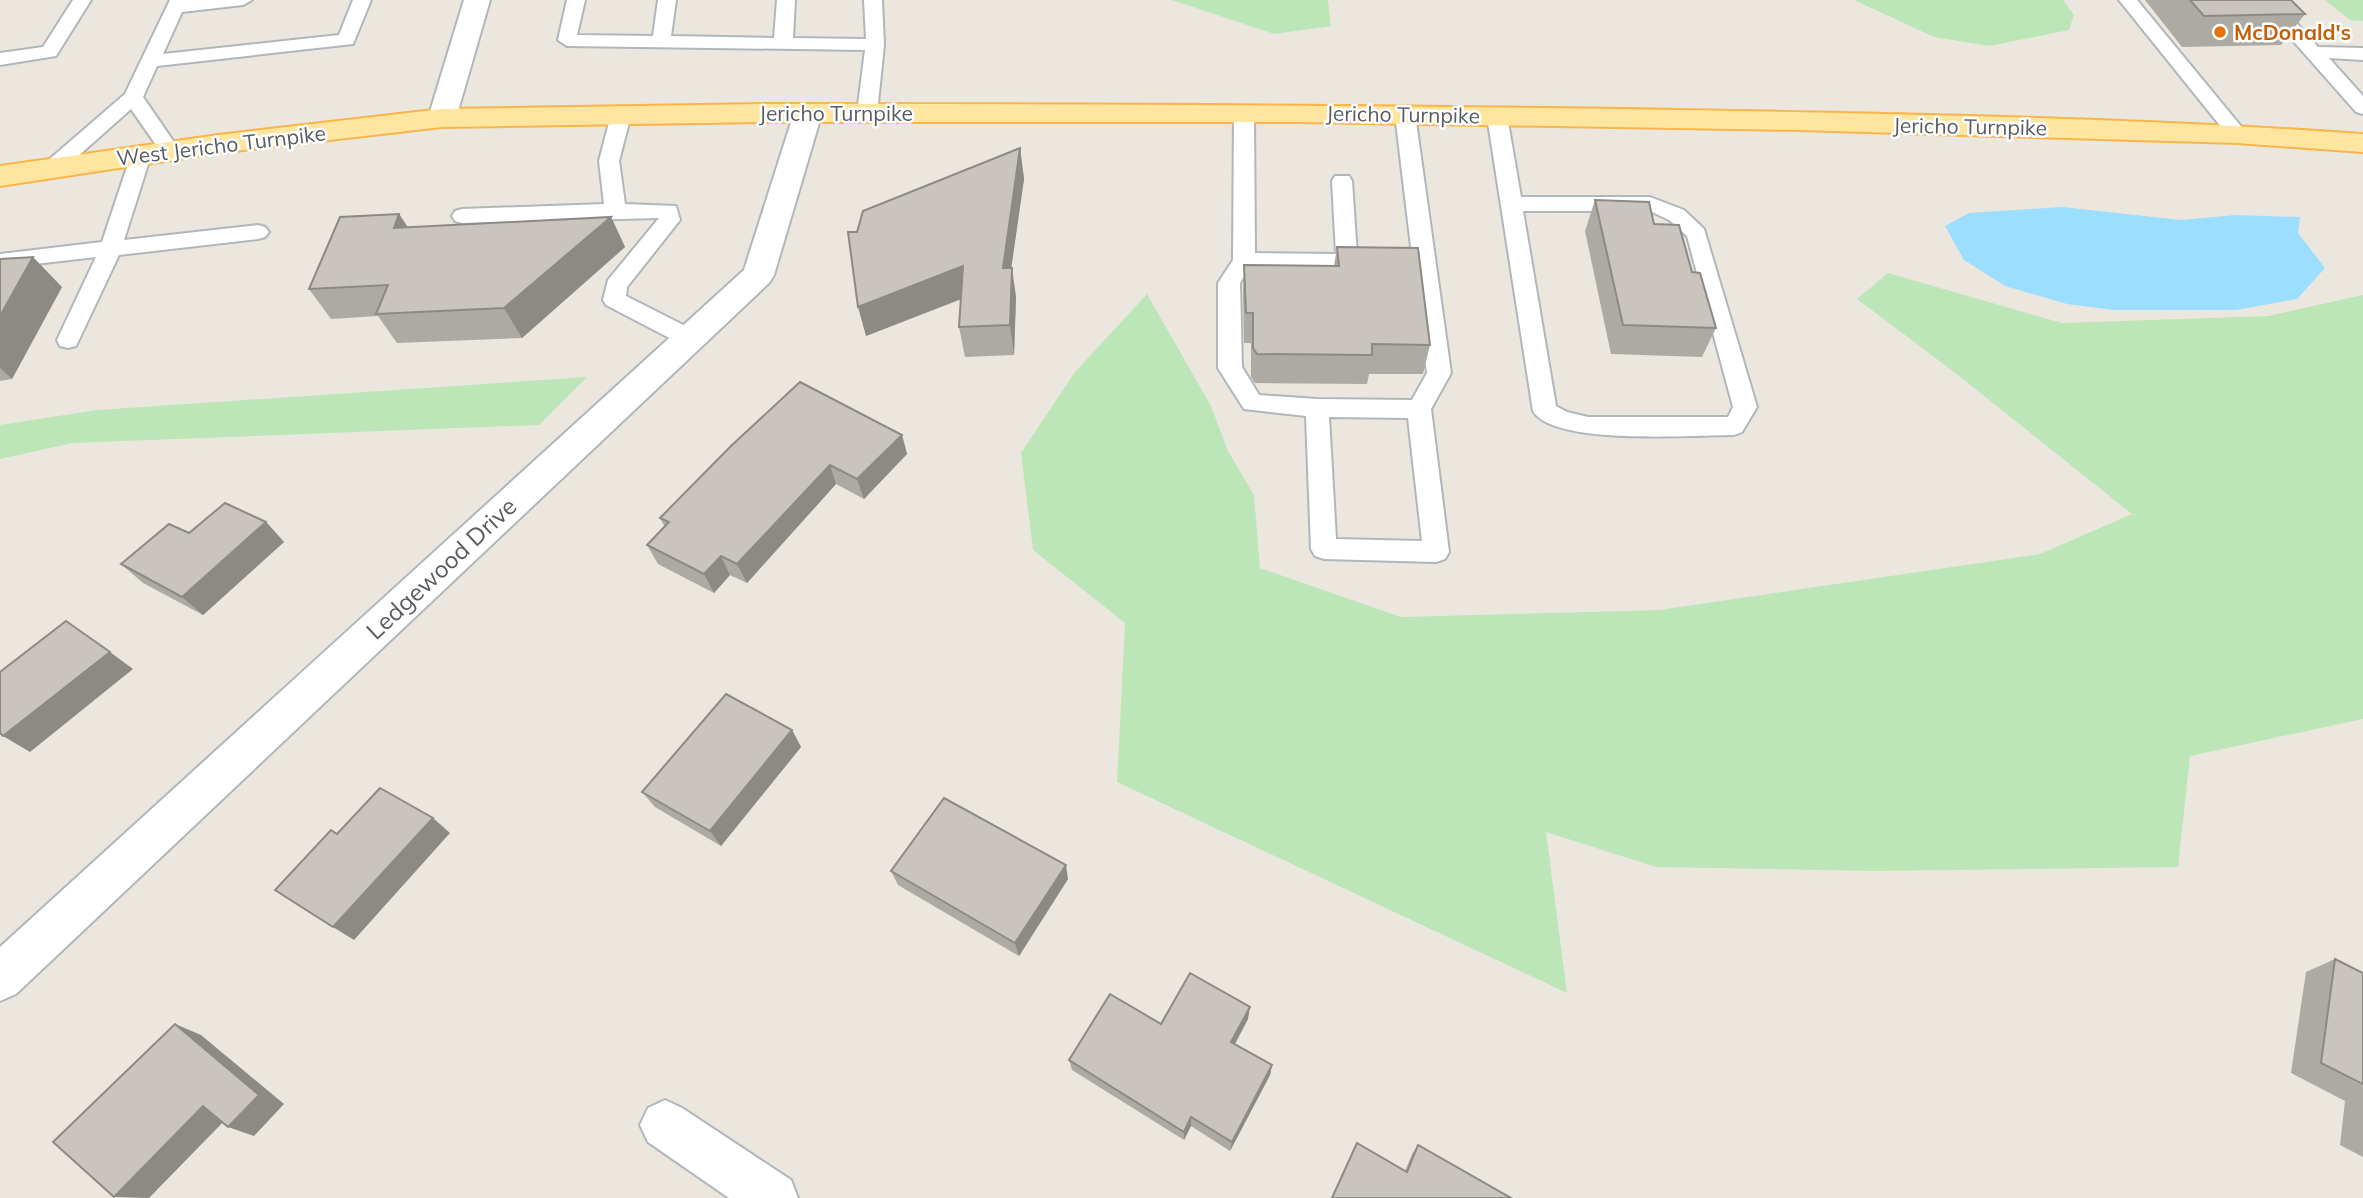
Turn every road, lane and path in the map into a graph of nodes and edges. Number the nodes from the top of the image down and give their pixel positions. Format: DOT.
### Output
graph roads {
  1 [pos="82,0"];
  2 [pos="243,0"];
  3 [pos="362,0"];
  4 [pos="477,0"];
  5 [pos="576,0"];
  6 [pos="667,0"];
  7 [pos="786,0"];
  8 [pos="873,0"];
  9 [pos="2128,0"];
  10 [pos="2266,0"];
  11 [pos="178,4"];
  12 [pos="661,41"];
  13 [pos="783,43"];
  14 [pos="875,45"];
  15 [pos="2313,52"];
  16 [pos="2363,54"];
  17 [pos="0,60"];
  18 [pos="151,61"];
  19 [pos="133,97"];
  20 [pos="2363,108"];
  21 [pos="807,113"];
  22 [pos="867,113"];
  23 [pos="1244,113"];
  24 [pos="1405,114"];
  25 [pos="621,115"];
  26 [pos="1497,116"];
  27 [pos="442,118"];
  28 [pos="2237,134"];
  29 [pos="2363,143"];
  30 [pos="170,151"];
  31 [pos="141,155"];
  32 [pos="51,169"];
  33 [pos="0,176"];
  34 [pos="1342,181"];
  35 [pos="1511,204"];
  36 [pos="612,211"];
  37 [pos="462,216"];
  38 [pos="258,232"];
  39 [pos="111,248"];
  40 [pos="1244,260"];
  41 [pos="0,261"];
  42 [pos="1347,262"];
  43 [pos="1424,263"];
  44 [pos="689,338"];
  45 [pos="68,340"];
  46 [pos="1317,408"];
  47 [pos="1419,410"];
  48 [pos="0,978"];
  49 [pos="665,1125"];
  50 [pos="773,1198"];
  1 -- 17 [label="lane"];
  2 -- 11 [label="lane"];
  3 -- 18 [label="lane"];
  4 -- 27 [label="street"];
  5 -- 12 [label="lane"];
  6 -- 12 [label="lane"];
  7 -- 13 [label="lane"];
  8 -- 14 [label="lane"];
  9 -- 28 [label="lane"];
  10 -- 15 [label="lane"];
  11 -- 18 [label="lane"];
  12 -- 13 [label="lane"];
  13 -- 14 [label="lane"];
  14 -- 22 [label="lane"];
  15 -- 16 [label="lane"];
  15 -- 20 [label="lane"];
  18 -- 19 [label="lane"];
  19 -- 30 [label="lane"];
  19 -- 32 [label="lane"];
  21 -- 22 [label="main road, Jericho Turnpike"];
  21 -- 25 [label="main road, Jericho Turnpike"];
  21 -- 44 [label="street, Ledgewood Drive"];
  22 -- 23 [label="main road, Jericho Turnpike"];
  23 -- 24 [label="main road, Jericho Turnpike"];
  23 -- 40 [label="lane"];
  24 -- 26 [label="main road, Jericho Turnpike"];
  24 -- 43 [label="lane"];
  25 -- 27 [label="main road, Jericho Turnpike"];
  25 -- 36 [label="lane"];
  26 -- 28 [label="main road, Jericho Turnpike"];
  26 -- 35 [label="lane"];
  27 -- 30 [label="main road, West Jericho Turnpike"];
  28 -- 29 [label="main road, Jericho Turnpike"];
  30 -- 31 [label="main road, West Jericho Turnpike"];
  31 -- 32 [label="main road, West Jericho Turnpike"];
  31 -- 39 [label="lane"];
  32 -- 33 [label="main road, West Jericho Turnpike"];
  34 -- 42 [label="lane"];
  35 -- 35 [label="lane"];
  36 -- 37 [label="lane"];
  36 -- 44 [label="lane"];
  38 -- 39 [label="lane"];
  39 -- 41 [label="lane"];
  39 -- 45 [label="lane"];
  40 -- 42 [label="lane"];
  40 -- 46 [label="lane"];
  42 -- 43 [label="lane"];
  43 -- 47 [label="lane"];
  44 -- 48 [label="street, Ledgewood Drive"];
  46 -- 47 [label="lane"];
  46 -- 47 [label="lane"];
  49 -- 50 [label="street"];
}
